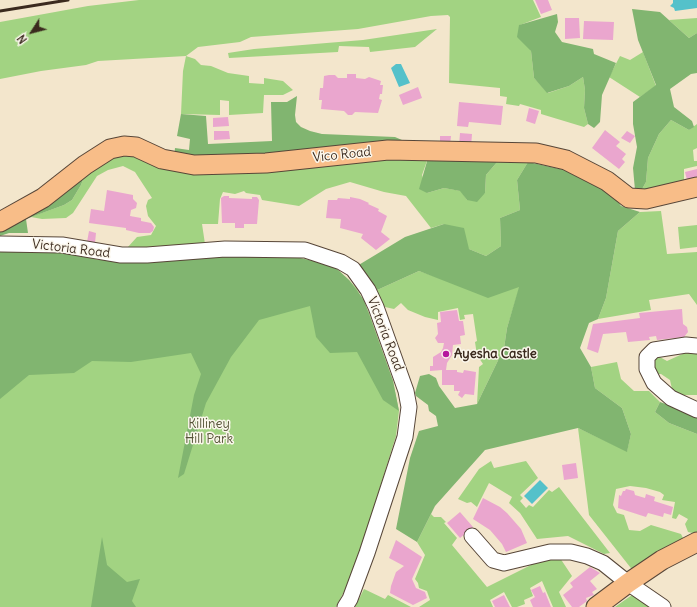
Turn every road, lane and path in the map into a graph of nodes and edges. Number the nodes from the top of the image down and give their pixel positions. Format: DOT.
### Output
graph roads {
  1 [pos="697,187"];
  2 [pos="0,222"];
  3 [pos="0,244"];
  4 [pos="697,346"];
  5 [pos="697,410"];
  6 [pos="472,536"];
  7 [pos="697,542"];
  8 [pos="628,583"];
  9 [pos="345,607"];
  10 [pos="596,607"];
  11 [pos="664,607"];
  1 -- 2 [label="main road, Vico Road"];
  3 -- 9 [label="street, Victoria Road"];
  4 -- 5 [label="street"];
  6 -- 8 [label="street"];
  7 -- 8 [label="main road"];
  8 -- 10 [label="main road"];
  8 -- 11 [label="street"];
}
